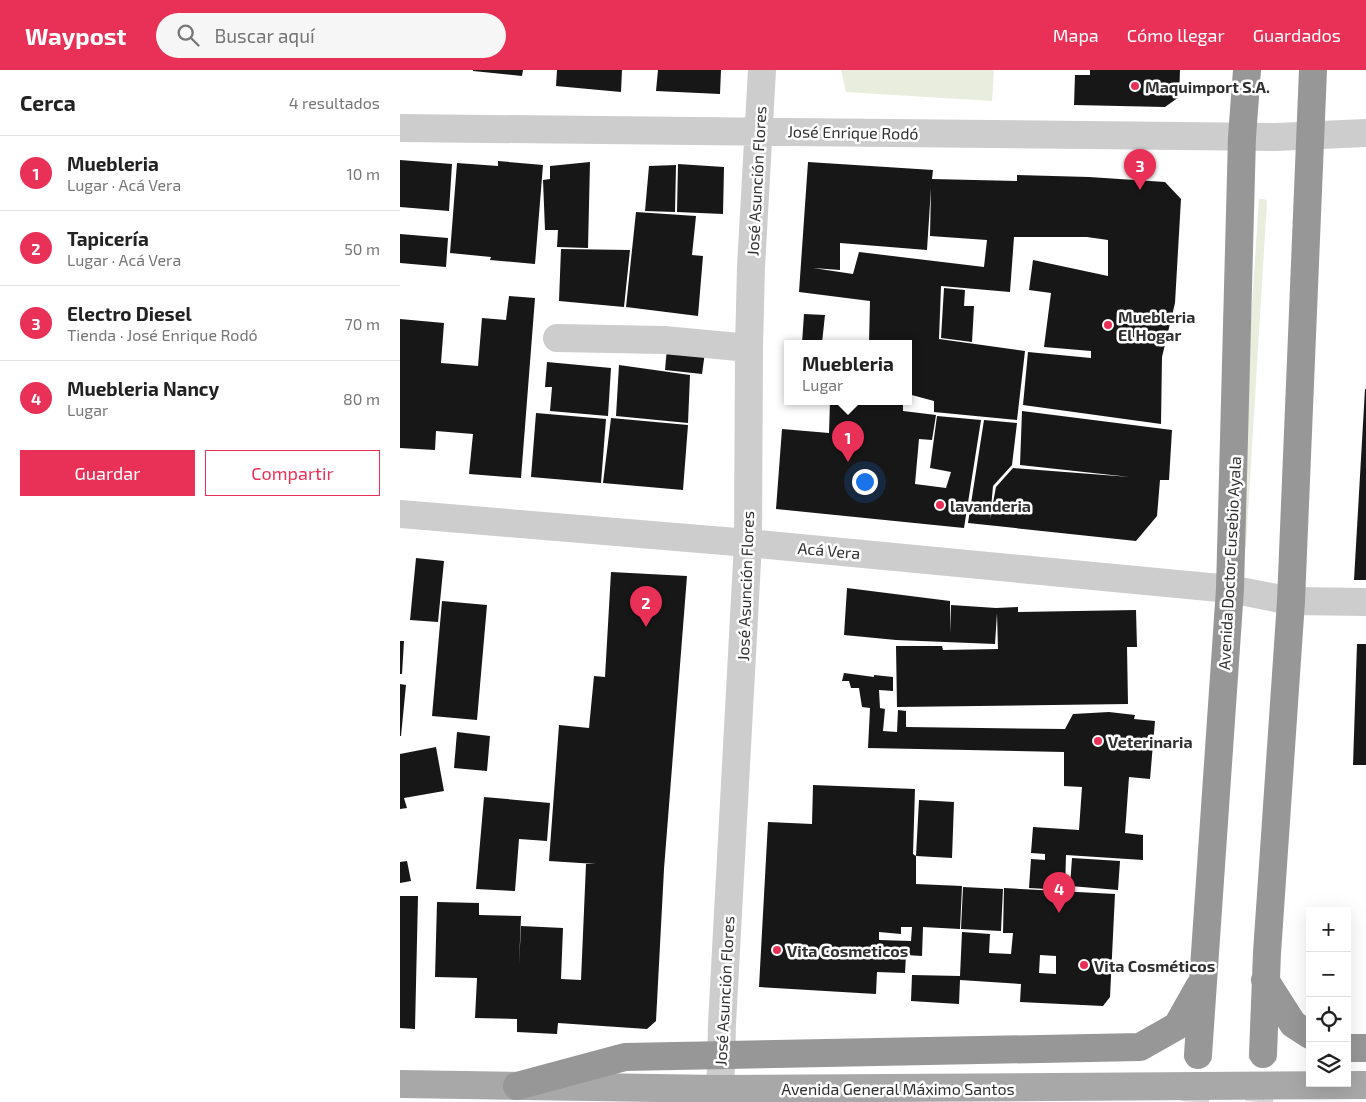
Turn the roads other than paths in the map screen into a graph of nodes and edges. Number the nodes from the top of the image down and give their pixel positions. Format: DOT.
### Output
graph roads {
  1 [pos="762,70"];
  2 [pos="1247,70"];
  3 [pos="1313,70"];
  4 [pos="400,128"];
  5 [pos="759,130"];
  6 [pos="1366,133"];
  7 [pos="1309,135"];
  8 [pos="1242,136"];
  9 [pos="557,338"];
  10 [pos="748,348"];
  11 [pos="400,514"];
  12 [pos="748,543"];
  13 [pos="1230,588"];
  14 [pos="1291,601"];
  15 [pos="1366,602"];
  16 [pos="1265,980"];
  17 [pos="1202,982"];
  18 [pos="1306,1033"];
  19 [pos="1351,1048"];
  20 [pos="1366,1048"];
  21 [pos="1263,1054"];
  22 [pos="721,1055"];
  23 [pos="1198,1055"];
  24 [pos="400,1084"];
  25 [pos="1366,1085"];
  26 [pos="517,1086"];
  27 [pos="720,1096"];
  1 -- 5 [label="street, José Asunción Flores"];
  2 -- 8 [label="highway, Avenida Doctor Eusebio Ayala"];
  3 -- 7 [label="highway"];
  4 -- 5 [label="street, José Enrique Rodó"];
  5 -- 8 [label="street, José Enrique Rodó"];
  5 -- 10 [label="street, José Asunción Flores"];
  6 -- 7 [label="street, José Enrique Rodó"];
  7 -- 8 [label="street, José Enrique Rodó"];
  7 -- 14 [label="highway"];
  8 -- 13 [label="highway, Avenida Doctor Eusebio Ayala"];
  9 -- 10 [label="street"];
  10 -- 12 [label="street, José Asunción Flores"];
  11 -- 12 [label="street, Acá Vera"];
  12 -- 13 [label="street, Acá Vera"];
  12 -- 22 [label="street, José Asunción Flores"];
  13 -- 14 [label="street, Acá Vera"];
  13 -- 17 [label="highway, Avenida Doctor Eusebio Ayala"];
  14 -- 15 [label="street, Acá Vera"];
  14 -- 16 [label="highway"];
  16 -- 18 [label="highway"];
  16 -- 21 [label="highway"];
  17 -- 22 [label="highway"];
  17 -- 23 [label="highway, Avenida Doctor Eusebio Ayala"];
  19 -- 20 [label="highway"];
  22 -- 26 [label="highway"];
  22 -- 27 [label="street, José Asunción Flores"];
  24 -- 26 [label="main road, Avenida General Máximo Santos"];
  25 -- 27 [label="main road, Avenida General Máximo Santos"];
  26 -- 27 [label="main road, Avenida General Máximo Santos"];
}
